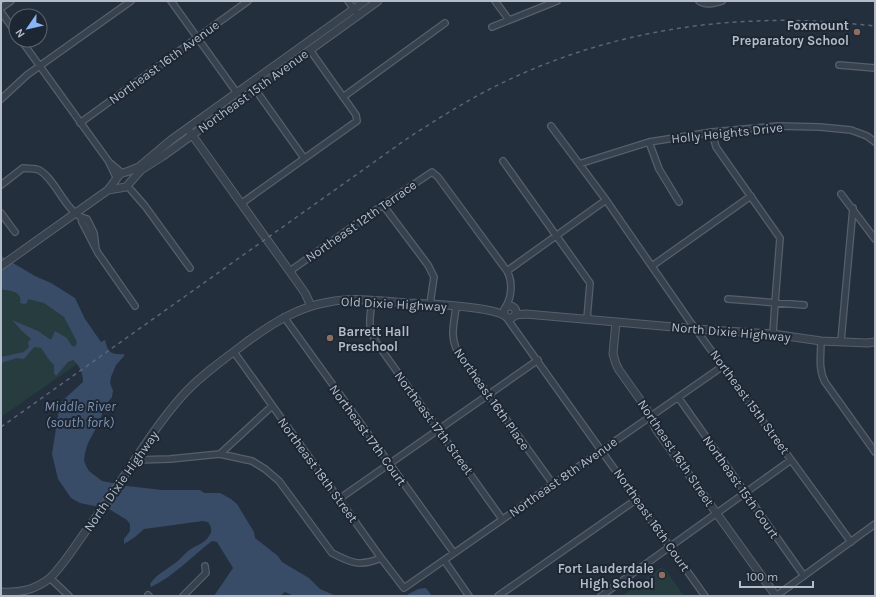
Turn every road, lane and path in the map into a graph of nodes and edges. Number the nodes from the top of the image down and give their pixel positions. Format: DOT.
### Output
graph roads {
  1 [pos="11,1"];
  2 [pos="131,1"];
  3 [pos="171,1"];
  4 [pos="248,1"];
  5 [pos="348,1"];
  6 [pos="365,1"];
  7 [pos="378,1"];
  8 [pos="495,1"];
  9 [pos="557,1"];
  10 [pos="722,1"];
  11 [pos="701,2"];
  12 [pos="1,8"];
  13 [pos="354,9"];
  14 [pos="1,12"];
  15 [pos="358,15"];
  16 [pos="508,20"];
  17 [pos="8,22"];
  18 [pos="445,23"];
  19 [pos="492,27"];
  20 [pos="197,38"];
  21 [pos="27,48"];
  22 [pos="310,50"];
  23 [pos="839,65"];
  24 [pos="40,66"];
  25 [pos="875,68"];
  26 [pos="255,89"];
  27 [pos="237,93"];
  28 [pos="343,97"];
  29 [pos="1,99"];
  30 [pos="80,123"];
  31 [pos="551,126"];
  32 [pos="187,128"];
  33 [pos="712,132"];
  34 [pos="192,135"];
  35 [pos="649,142"];
  36 [pos="875,142"];
  37 [pos="304,158"];
  38 [pos="503,161"];
  39 [pos="579,164"];
  40 [pos="120,176"];
  41 [pos="1,185"];
  42 [pos="127,186"];
  43 [pos="108,190"];
  44 [pos="841,194"];
  45 [pos="751,196"];
  46 [pos="606,200"];
  47 [pos="679,202"];
  48 [pos="242,203"];
  49 [pos="383,205"];
  50 [pos="853,208"];
  51 [pos="1,213"];
  52 [pos="78,216"];
  53 [pos="15,232"];
  54 [pos="556,235"];
  55 [pos="875,239"];
  56 [pos="1,266"];
  57 [pos="652,266"];
  58 [pos="190,268"];
  59 [pos="508,271"];
  60 [pos="290,272"];
  61 [pos="728,299"];
  62 [pos="372,301"];
  63 [pos="775,303"];
  64 [pos="430,304"];
  65 [pos="804,305"];
  66 [pos="135,306"];
  67 [pos="311,306"];
  68 [pos="456,307"];
  69 [pos="510,312"];
  70 [pos="284,317"];
  71 [pos="587,319"];
  72 [pos="616,322"];
  73 [pos="696,329"];
  74 [pos="773,334"];
  75 [pos="821,341"];
  76 [pos="841,341"];
  77 [pos="875,342"];
  78 [pos="234,352"];
  79 [pos="538,360"];
  80 [pos="723,366"];
  81 [pos="488,394"];
  82 [pos="678,397"];
  83 [pos="272,406"];
  84 [pos="650,416"];
  85 [pos="439,429"];
  86 [pos="602,450"];
  87 [pos="875,452"];
  88 [pos="220,454"];
  89 [pos="136,460"];
  90 [pos="791,460"];
  91 [pos="389,464"];
  92 [pos="553,484"];
  93 [pos="746,493"];
  94 [pos="339,498"];
  95 [pos="637,499"];
  96 [pos="717,513"];
  97 [pos="502,519"];
  98 [pos="875,524"];
  99 [pos="851,542"];
  100 [pos="671,547"];
  101 [pos="454,553"];
  102 [pos="381,558"];
  103 [pos="444,560"];
  104 [pos="205,566"];
  105 [pos="804,576"];
  106 [pos="50,578"];
  107 [pos="404,588"];
  108 [pos="1,592"];
  109 [pos="69,596"];
  110 [pos="183,596"];
  111 [pos="469,596"];
  112 [pos="498,596"];
  113 [pos="602,596"];
  114 [pos="705,596"];
  115 [pos="776,596"];
  1 -- 12 [label="street"];
  2 -- 24 [label="street"];
  3 -- 20 [label="street"];
  4 -- 20 [label="street, Northeast 16th Avenue"];
  5 -- 13 [label="street"];
  6 -- 13 [label="street, Northeast 15th Avenue"];
  7 -- 15 [label="street, Northeast 15th Avenue"];
  8 -- 16 [label="street"];
  9 -- 16 [label="street"];
  10 -- 11 [label="street"];
  13 -- 15 [label="street"];
  13 -- 27 [label="street, Northeast 15th Avenue"];
  14 -- 17 [label="street"];
  15 -- 22 [label="street, Northeast 15th Avenue"];
  16 -- 19 [label="street"];
  18 -- 28 [label="street"];
  20 -- 27 [label="street"];
  20 -- 30 [label="street, Northeast 16th Avenue"];
  21 -- 24 [label="street"];
  22 -- 26 [label="street, Northeast 15th Avenue"];
  22 -- 28 [label="street"];
  23 -- 25 [label="street"];
  24 -- 29 [label="street"];
  24 -- 30 [label="street"];
  26 -- 34 [label="street, Northeast 15th Avenue"];
  26 -- 37 [label="street"];
  27 -- 32 [label="street, Northeast 15th Avenue"];
  28 -- 37 [label="street"];
  30 -- 40 [label="street"];
  31 -- 39 [label="street, Northeast 15th Street"];
  32 -- 34 [label="street"];
  32 -- 40 [label="street, Northeast 15th Avenue"];
  33 -- 35 [label="street, Holly Heights Drive"];
  33 -- 36 [label="street, Holly Heights Drive"];
  33 -- 45 [label="street"];
  34 -- 42 [label="street, Northeast 15th Avenue"];
  34 -- 48 [label="street"];
  35 -- 39 [label="street, Holly Heights Drive"];
  35 -- 47 [label="street"];
  37 -- 48 [label="street"];
  38 -- 54 [label="street"];
  39 -- 46 [label="street, Northeast 15th Street"];
  40 -- 42 [label="street"];
  40 -- 42 [label="street"];
  40 -- 43 [label="street, Northeast 15th Avenue"];
  41 -- 52 [label="street"];
  42 -- 43 [label="street, Northeast 15th Avenue"];
  42 -- 58 [label="street"];
  43 -- 52 [label="street, Northeast 15th Avenue"];
  44 -- 50 [label="street"];
  45 -- 57 [label="street"];
  45 -- 63 [label="street"];
  46 -- 54 [label="street"];
  46 -- 57 [label="street, Northeast 15th Street"];
  48 -- 60 [label="street"];
  49 -- 59 [label="street, Northeast 12th Terrace"];
  49 -- 60 [label="street, Northeast 12th Terrace"];
  49 -- 64 [label="street"];
  50 -- 55 [label="street"];
  50 -- 76 [label="street"];
  51 -- 53 [label="street"];
  52 -- 56 [label="street, Northeast 15th Avenue"];
  52 -- 66 [label="street"];
  54 -- 59 [label="street"];
  54 -- 71 [label="street"];
  57 -- 73 [label="street, Northeast 15th Street"];
  59 -- 69 [label="street"];
  60 -- 67 [label="street"];
  61 -- 63 [label="street"];
  62 -- 64 [label="street, Old Dixie Highway"];
  62 -- 67 [label="street, Old Dixie Highway"];
  62 -- 85 [label="street, Northeast 17th Street"];
  63 -- 65 [label="street"];
  63 -- 74 [label="street"];
  64 -- 68 [label="street, Old Dixie Highway"];
  67 -- 70 [label="street, Old Dixie Highway"];
  68 -- 69 [label="street, Old Dixie Highway"];
  68 -- 81 [label="street, Northeast 16th Place"];
  69 -- 71 [label="street, Old Dixie Highway"];
  69 -- 79 [label="street, Northeast 16th Court"];
  70 -- 78 [label="street, Old Dixie Highway"];
  70 -- 91 [label="street, Northeast 17th Court"];
  71 -- 72 [label="street, North Dixie Highway"];
  72 -- 73 [label="street, North Dixie Highway"];
  72 -- 84 [label="street, Northeast 16th Street"];
  73 -- 74 [label="street, North Dixie Highway"];
  73 -- 80 [label="street, Northeast 15th Street"];
  74 -- 75 [label="street, North Dixie Highway"];
  75 -- 76 [label="street, North Dixie Highway"];
  75 -- 87 [label="street"];
  76 -- 77 [label="street, North Dixie Highway"];
  78 -- 83 [label="street, Northeast 18th Street"];
  78 -- 89 [label="street, North Dixie Highway"];
  79 -- 81 [label="street"];
  79 -- 86 [label="street, Northeast 16th Court"];
  80 -- 82 [label="street, Northeast 8th Avenue"];
  80 -- 90 [label="street, Northeast 15th Street"];
  81 -- 85 [label="street"];
  81 -- 92 [label="street, Northeast 16th Place"];
  82 -- 84 [label="street, Northeast 8th Avenue"];
  82 -- 93 [label="street, Northeast 15th Court"];
  83 -- 88 [label="street"];
  83 -- 94 [label="street, Northeast 18th Street"];
  84 -- 86 [label="street, Northeast 8th Avenue"];
  84 -- 96 [label="street, Northeast 16th Street"];
  85 -- 91 [label="street"];
  85 -- 97 [label="street, Northeast 17th Street"];
  86 -- 92 [label="street, Northeast 8th Avenue"];
  86 -- 95 [label="street, Northeast 16th Court"];
  88 -- 89 [label="street"];
  88 -- 102 [label="street"];
  89 -- 106 [label="street, North Dixie Highway"];
  90 -- 93 [label="street"];
  90 -- 99 [label="street, Northeast 15th Street"];
  91 -- 94 [label="street"];
  91 -- 101 [label="street, Northeast 17th Court"];
  92 -- 97 [label="street, Northeast 8th Avenue"];
  93 -- 96 [label="street"];
  93 -- 105 [label="street, Northeast 15th Court"];
  94 -- 102 [label="street, Northeast 18th Street"];
  95 -- 100 [label="street, Northeast 16th Court"];
  95 -- 112 [label="street"];
  96 -- 100 [label="street"];
  96 -- 115 [label="street, Northeast 16th Street"];
  97 -- 101 [label="street, Northeast 8th Avenue"];
  98 -- 99 [label="street"];
  99 -- 105 [label="street"];
  100 -- 113 [label="street"];
  100 -- 114 [label="street, Northeast 16th Court"];
  101 -- 103 [label="street, Northeast 8th Avenue"];
  102 -- 107 [label="street, Northeast 18th Street"];
  103 -- 107 [label="street, Northeast 8th Avenue"];
  103 -- 111 [label="street"];
  104 -- 110 [label="street"];
  105 -- 115 [label="street"];
  106 -- 108 [label="street, North Dixie Highway"];
  106 -- 109 [label="street"];
}
